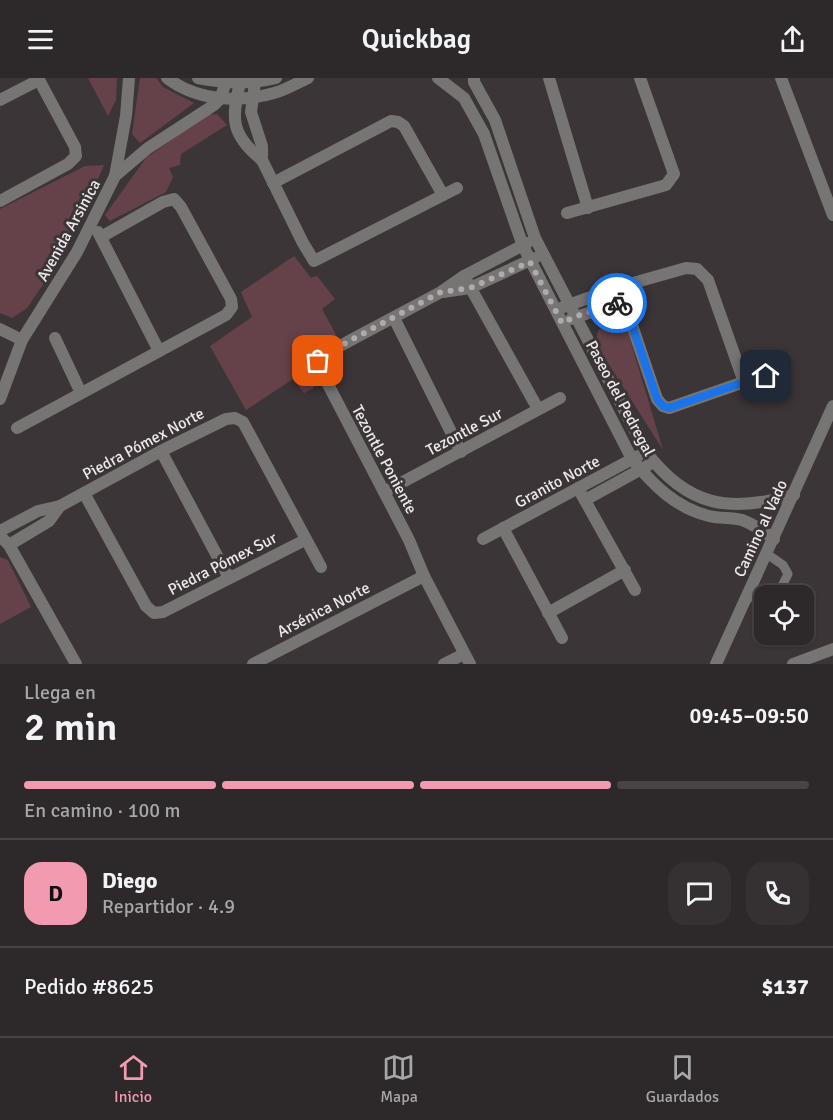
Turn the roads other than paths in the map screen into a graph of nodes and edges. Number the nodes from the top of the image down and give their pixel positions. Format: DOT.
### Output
graph roads {
  1 [pos="129,78"];
  2 [pos="167,78"];
  3 [pos="198,78"];
  4 [pos="276,78"];
  5 [pos="308,78"];
  6 [pos="438,78"];
  7 [pos="549,78"];
  8 [pos="640,78"];
  9 [pos="781,78"];
  10 [pos="38,79"];
  11 [pos="472,79"];
  12 [pos="226,82"];
  13 [pos="240,82"];
  14 [pos="255,83"];
  15 [pos="237,98"];
  16 [pos="253,98"];
  17 [pos="464,98"];
  18 [pos="220,99"];
  19 [pos="0,100"];
  20 [pos="262,160"];
  21 [pos="115,176"];
  22 [pos="273,183"];
  23 [pos="457,188"];
  24 [pos="518,188"];
  25 [pos="505,194"];
  26 [pos="443,195"];
  27 [pos="0,201"];
  28 [pos="588,208"];
  29 [pos="567,213"];
  30 [pos="833,215"];
  31 [pos="93,222"];
  32 [pos="101,237"];
  33 [pos="536,238"];
  34 [pos="523,246"];
  35 [pos="543,253"];
  36 [pos="530,262"];
  37 [pos="464,276"];
  38 [pos="620,287"];
  39 [pos="470,288"];
  40 [pos="441,292"];
  41 [pos="624,301"];
  42 [pos="571,304"];
  43 [pos="556,310"];
  44 [pos="577,316"];
  45 [pos="394,318"];
  46 [pos="562,323"];
  47 [pos="0,329"];
  48 [pos="55,338"];
  49 [pos="22,340"];
  50 [pos="159,351"];
  51 [pos="766,376"];
  52 [pos="744,382"];
  53 [pos="81,393"];
  54 [pos="560,398"];
  55 [pos="0,399"];
  56 [pos="833,406"];
  57 [pos="538,410"];
  58 [pos="17,428"];
  59 [pos="161,451"];
  60 [pos="461,452"];
  61 [pos="646,452"];
  62 [pos="632,459"];
  63 [pos="654,463"];
  64 [pos="641,470"];
  65 [pos="578,488"];
  66 [pos="384,492"];
  67 [pos="84,493"];
  68 [pos="794,495"];
  69 [pos="585,500"];
  70 [pos="503,528"];
  71 [pos="3,537"];
  72 [pos="483,539"];
  73 [pos="774,539"];
  74 [pos="305,540"];
  75 [pos="766,554"];
  76 [pos="321,567"];
  77 [pos="625,570"];
  78 [pos="424,576"];
  79 [pos="229,578"];
  80 [pos="784,585"];
  81 [pos="635,590"];
  82 [pos="747,596"];
  83 [pos="754,598"];
  84 [pos="548,613"];
  85 [pos="562,638"];
  86 [pos="827,656"];
  87 [pos="467,659"];
  88 [pos="76,664"];
  89 [pos="253,664"];
  90 [pos="444,664"];
  91 [pos="716,664"];
  92 [pos="793,664"];
  1 -- 21 [label="street"];
  2 -- 18 [label="street"];
  3 -- 12 [label="street"];
  4 -- 14 [label="street"];
  5 -- 16 [label="street"];
  6 -- 17 [label="street, Paseo del Pedregal"];
  7 -- 28 [label="street"];
  8 -- 28 [label="street"];
  9 -- 30 [label="street"];
  10 -- 19 [label="street"];
  10 -- 27 [label="street"];
  11 -- 17 [label="street"];
  11 -- 24 [label="street, Paseo del Pedregal"];
  12 -- 13 [label="street"];
  12 -- 18 [label="street"];
  13 -- 14 [label="street"];
  13 -- 15 [label="street"];
  14 -- 16 [label="street"];
  15 -- 16 [label="street"];
  15 -- 18 [label="street"];
  15 -- 20 [label="street"];
  16 -- 20 [label="street"];
  17 -- 25 [label="street, Paseo del Pedregal"];
  18 -- 21 [label="street, Avenida Arsinica"];
  20 -- 22 [label="street"];
  21 -- 31 [label="street, Avenida Arsinica"];
  22 -- 26 [label="street"];
  22 -- 26 [label="street"];
  23 -- 26 [label="street"];
  24 -- 25 [label="street"];
  24 -- 33 [label="street, Paseo del Pedregal"];
  25 -- 34 [label="street, Paseo del Pedregal"];
  28 -- 29 [label="street"];
  31 -- 32 [label="street"];
  31 -- 49 [label="street, Avenida Arsinica"];
  32 -- 50 [label="street"];
  32 -- 50 [label="street"];
  33 -- 34 [label="street"];
  33 -- 35 [label="street, Paseo del Pedregal"];
  34 -- 36 [label="street, Paseo del Pedregal"];
  34 -- 37 [label="street"];
  35 -- 36 [label="street"];
  35 -- 42 [label="street, Paseo del Pedregal"];
  36 -- 39 [label="street"];
  36 -- 43 [label="street, Paseo del Pedregal"];
  37 -- 39 [label="street"];
  37 -- 40 [label="street"];
  38 -- 41 [label="street"];
  38 -- 42 [label="street"];
  38 -- 52 [label="street"];
  39 -- 40 [label="street"];
  39 -- 57 [label="street"];
  40 -- 45 [label="street"];
  41 -- 44 [label="street"];
  41 -- 52 [label="street"];
  42 -- 43 [label="street"];
  42 -- 44 [label="street, Paseo del Pedregal"];
  43 -- 46 [label="street, Paseo del Pedregal"];
  44 -- 46 [label="street"];
  44 -- 61 [label="street, Paseo del Pedregal"];
  45 -- 60 [label="street"];
  45 -- 66 [label="street, Tezontle Poniente"];
  46 -- 62 [label="street, Paseo del Pedregal"];
  47 -- 49 [label="street"];
  48 -- 53 [label="street"];
  49 -- 55 [label="street, Avenida Arsinica"];
  50 -- 53 [label="street"];
  51 -- 52 [label="street"];
  53 -- 58 [label="street"];
  54 -- 57 [label="street, Tezontle Sur"];
  56 -- 68 [label="street, Camino al Vado"];
  57 -- 60 [label="street, Tezontle Sur"];
  59 -- 67 [label="street, Piedra Pómex Norte"];
  59 -- 74 [label="street, Piedra Pómex Norte"];
  59 -- 79 [label="street"];
  60 -- 66 [label="street, Tezontle Sur"];
  61 -- 62 [label="street, Granito Norte"];
  61 -- 63 [label="street, Paseo del Pedregal"];
  62 -- 64 [label="street, Paseo del Pedregal"];
  62 -- 65 [label="street, Granito Norte"];
  63 -- 64 [label="street"];
  63 -- 68 [label="street, Paseo del Pedregal"];
  64 -- 69 [label="street"];
  64 -- 73 [label="street, Paseo del Pedregal"];
  65 -- 69 [label="street"];
  65 -- 70 [label="street, Granito Norte"];
  66 -- 78 [label="street, Tezontle Poniente"];
  67 -- 71 [label="street, Piedra Pómex Norte"];
  67 -- 79 [label="street, Piedra Pómex Sur"];
  68 -- 73 [label="street, Camino al Vado"];
  69 -- 77 [label="street"];
  70 -- 72 [label="street, Granito Norte"];
  70 -- 84 [label="street"];
  71 -- 88 [label="street"];
  73 -- 75 [label="street, Camino al Vado"];
  74 -- 76 [label="street"];
  74 -- 79 [label="street, Piedra Pómex Sur"];
  75 -- 80 [label="lane"];
  75 -- 82 [label="street, Camino al Vado"];
  77 -- 81 [label="street"];
  77 -- 84 [label="street"];
  78 -- 87 [label="street, Tezontle Poniente"];
  78 -- 89 [label="street, Arsénica Norte"];
  82 -- 83 [label="lane"];
  82 -- 91 [label="street, Camino al Vado"];
  84 -- 85 [label="street"];
  86 -- 92 [label="street"];
  87 -- 90 [label="street"];
}
